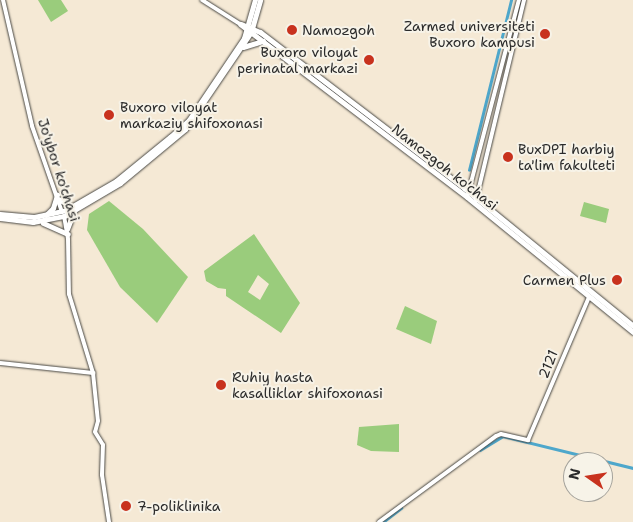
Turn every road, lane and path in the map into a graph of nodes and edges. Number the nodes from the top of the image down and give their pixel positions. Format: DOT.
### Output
graph roads {
  1 [pos="2,0"];
  2 [pos="202,0"];
  3 [pos="255,0"];
  4 [pos="260,0"];
  5 [pos="519,0"];
  6 [pos="524,0"];
  7 [pos="240,24"];
  8 [pos="250,29"];
  9 [pos="263,40"];
  10 [pos="242,47"];
  11 [pos="501,70"];
  12 [pos="506,71"];
  13 [pos="357,109"];
  14 [pos="468,195"];
  15 [pos="58,197"];
  16 [pos="475,202"];
  17 [pos="74,209"];
  18 [pos="0,214"];
  19 [pos="63,214"];
  20 [pos="0,218"];
  21 [pos="42,219"];
  22 [pos="67,231"];
  23 [pos="589,297"];
  24 [pos="633,326"];
  25 [pos="633,332"];
  26 [pos="0,363"];
  27 [pos="93,373"];
  28 [pos="109,522"];
  29 [pos="379,522"];
  1 -- 15 [label="street, Jo'ybor ko'chasi"];
  2 -- 7 [label="street, Namozgoh ko'chasi"];
  3 -- 8 [label="main road"];
  4 -- 8 [label="main road"];
  5 -- 11 [label="street"];
  6 -- 12 [label="street"];
  7 -- 8 [label="main road, Namozgoh ko'chasi"];
  8 -- 9 [label="main road, Namozgoh ko'chasi"];
  8 -- 10 [label="main road"];
  8 -- 13 [label="main road, Namozgoh ko'chasi"];
  8 -- 17 [label="main road"];
  9 -- 10 [label="main road"];
  9 -- 13 [label="main road, Namozgoh ko'chasi"];
  10 -- 17 [label="main road"];
  11 -- 12 [label="street"];
  11 -- 14 [label="street"];
  12 -- 16 [label="street"];
  13 -- 14 [label="main road, Namozgoh ko'chasi"];
  14 -- 16 [label="main road, Namozgoh ko'chasi"];
  15 -- 17 [label="main road"];
  15 -- 19 [label="street, Jo'ybor ko'chasi"];
  15 -- 21 [label="main road"];
  16 -- 23 [label="main road, Namozgoh ko'chasi"];
  16 -- 24 [label="main road, Namozgoh ko'chasi"];
  17 -- 19 [label="main road"];
  17 -- 22 [label="main road"];
  18 -- 21 [label="main road"];
  19 -- 21 [label="main road"];
  19 -- 22 [label="street, Jo'ybor ko'chasi"];
  20 -- 21 [label="main road"];
  21 -- 22 [label="main road"];
  22 -- 27 [label="street, Jo'ybor ko'chasi"];
  23 -- 25 [label="main road, Namozgoh ko'chasi"];
  23 -- 29 [label="street, 2121"];
  26 -- 27 [label="street"];
  27 -- 28 [label="street, Jo'ybor ko'chasi"];
}
